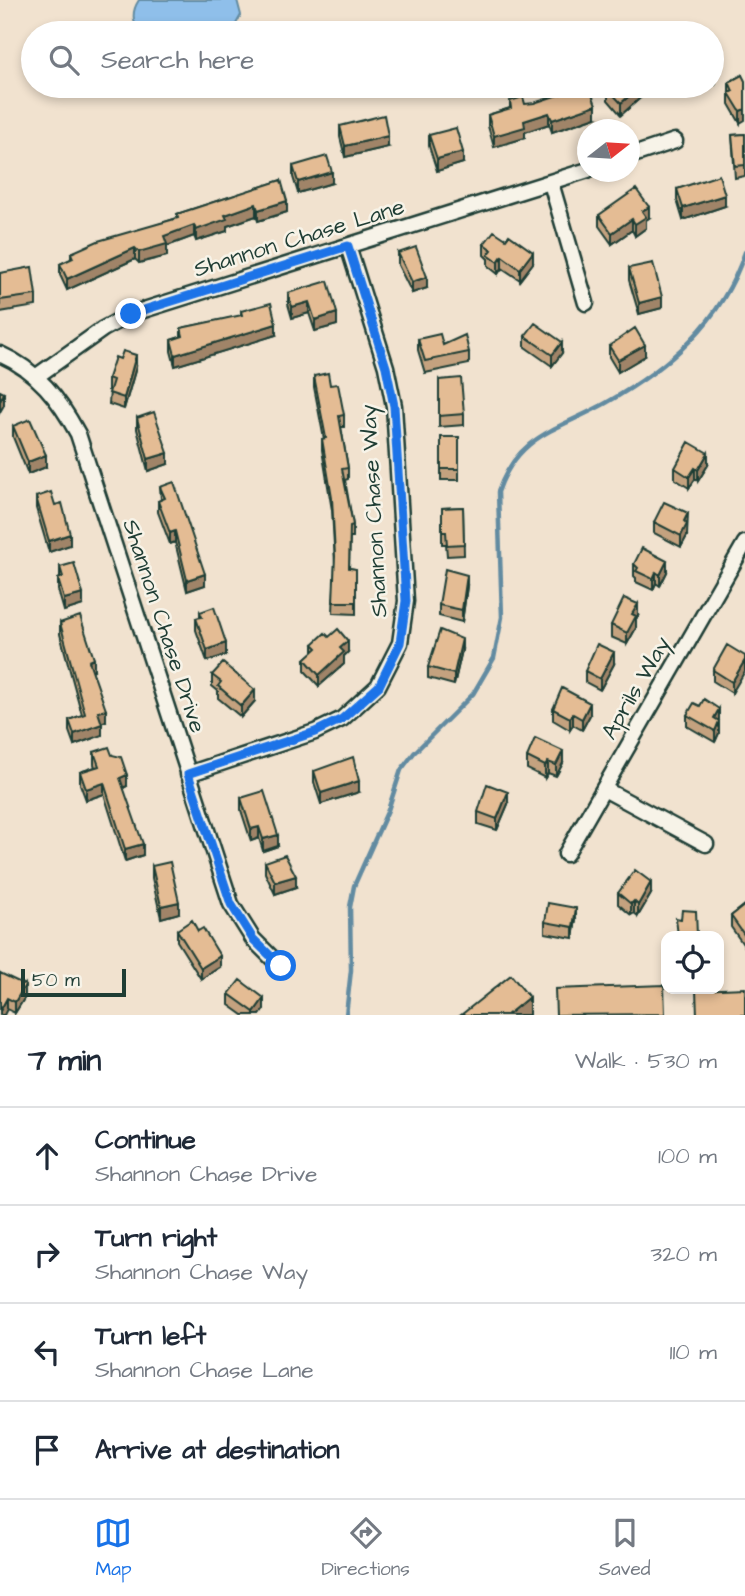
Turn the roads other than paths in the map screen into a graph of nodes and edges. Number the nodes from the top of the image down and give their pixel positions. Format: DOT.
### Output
graph roads {
  1 [pos="674,141"];
  2 [pos="640,152"];
  3 [pos="577,174"];
  4 [pos="551,183"];
  5 [pos="348,246"];
  6 [pos="586,303"];
  7 [pos="0,354"];
  8 [pos="37,376"];
  9 [pos="745,543"];
  10 [pos="188,774"];
  11 [pos="604,789"];
  12 [pos="706,844"];
  13 [pos="566,854"];
  14 [pos="281,966"];
  1 -- 2 [label="street"];
  3 -- 4 [label="street, Shannon Chase Lane"];
  4 -- 5 [label="street, Shannon Chase Lane"];
  4 -- 6 [label="street"];
  5 -- 8 [label="street, Shannon Chase Lane"];
  5 -- 10 [label="street, Shannon Chase Way"];
  7 -- 8 [label="street, Shannon Chase Drive"];
  8 -- 10 [label="street, Shannon Chase Drive"];
  9 -- 11 [label="street, Aprils Way"];
  10 -- 14 [label="street, Shannon Chase Drive"];
  11 -- 12 [label="street"];
  11 -- 13 [label="street, Aprils Way"];
}
